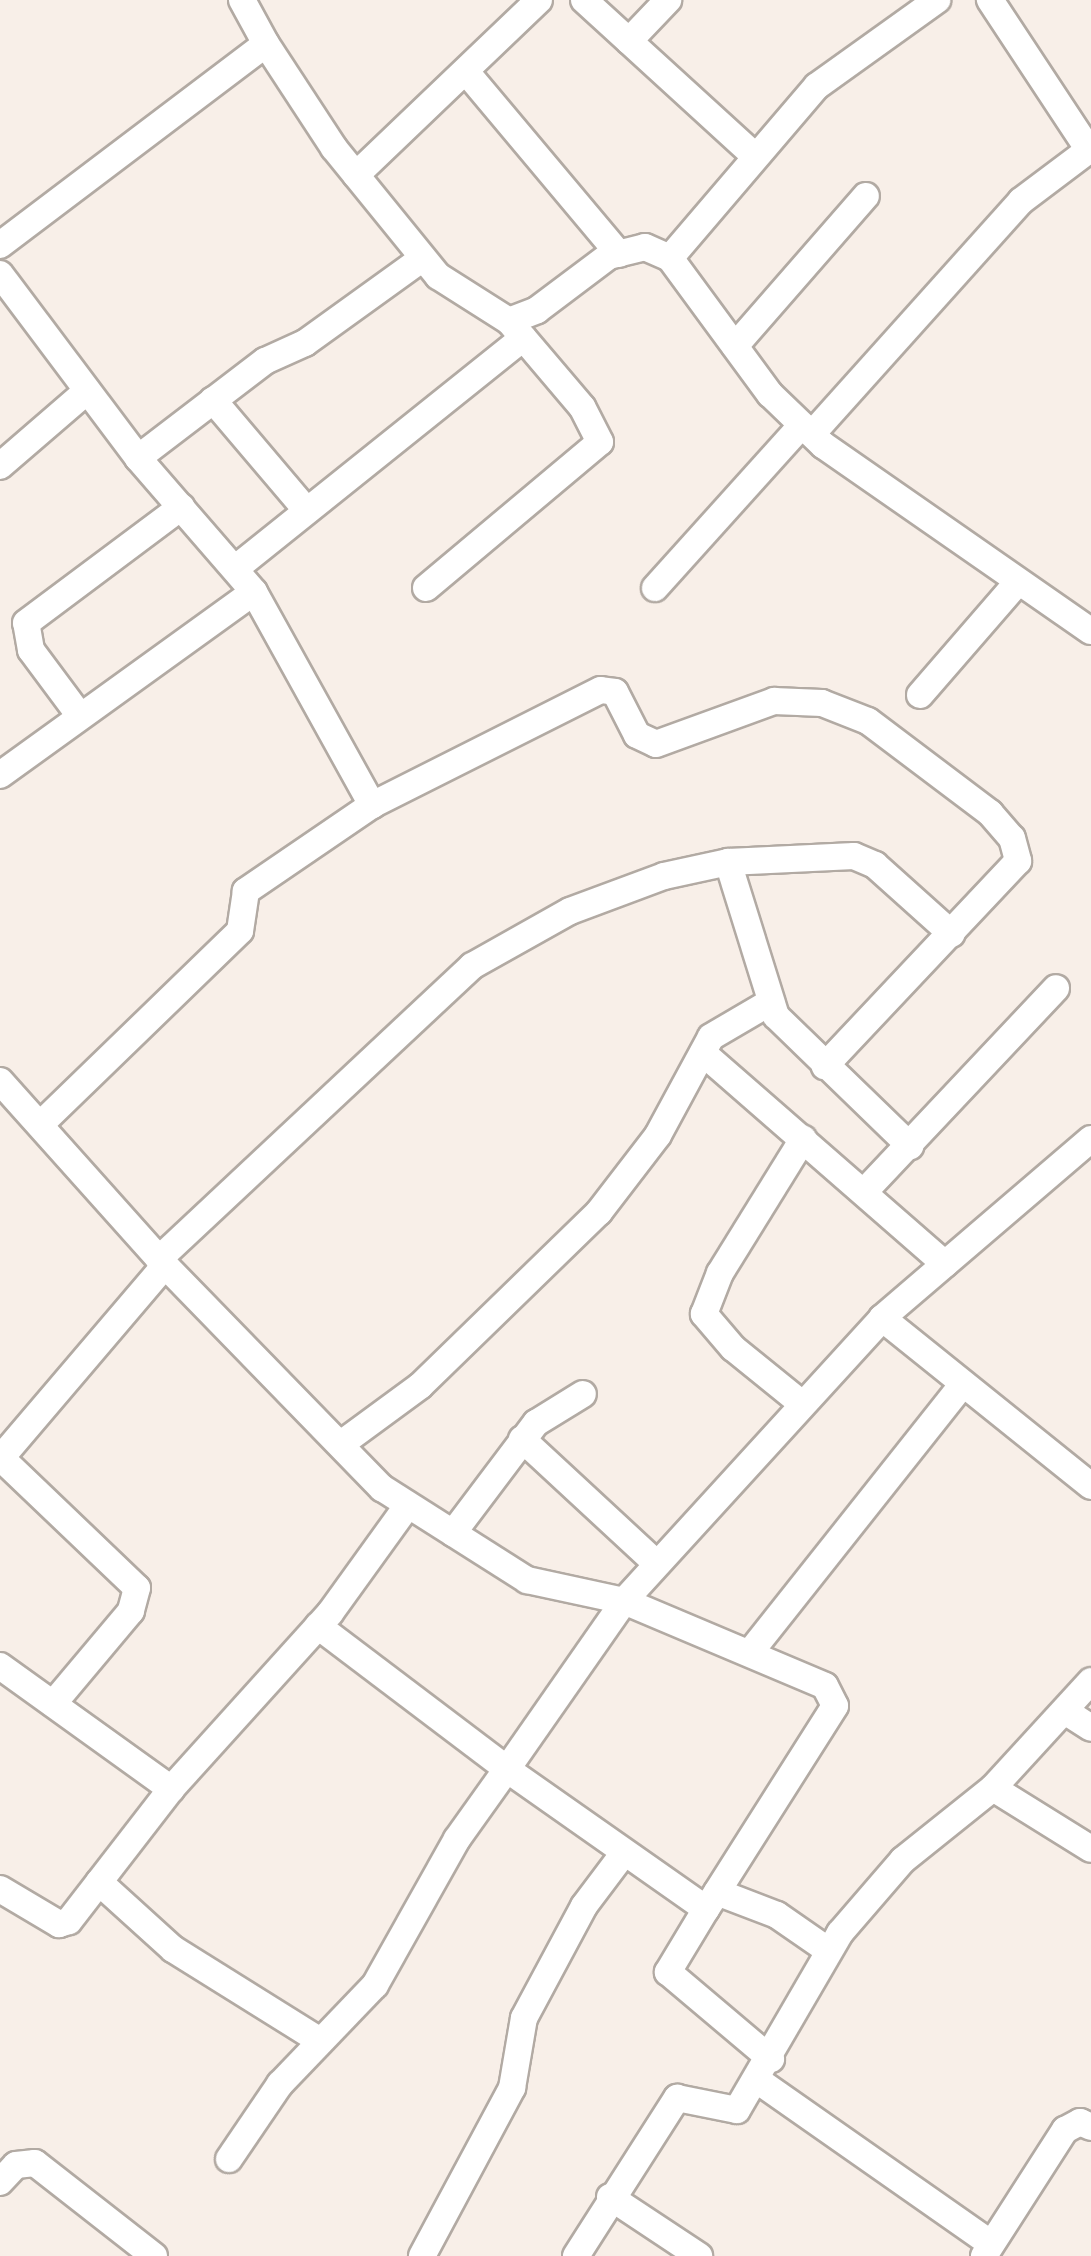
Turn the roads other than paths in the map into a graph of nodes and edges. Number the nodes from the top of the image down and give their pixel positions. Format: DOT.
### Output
graph roads {
  1 [pos="242,0"];
  2 [pos="539,0"];
  3 [pos="584,0"];
  4 [pos="668,0"];
  5 [pos="937,0"];
  6 [pos="990,0"];
  7 [pos="629,41"];
  8 [pos="266,44"];
  9 [pos="468,74"];
  10 [pos="1090,152"];
  11 [pos="754,155"];
  12 [pos="356,175"];
  13 [pos="866,196"];
  14 [pos="0,245"];
  15 [pos="619,254"];
  16 [pos="423,258"];
  17 [pos="670,258"];
  18 [pos="0,274"];
  19 [pos="516,329"];
  20 [pos="735,346"];
  21 [pos="87,391"];
  22 [pos="213,400"];
  23 [pos="807,430"];
  24 [pos="138,458"];
  25 [pos="0,466"];
  26 [pos="181,507"];
  27 [pos="307,511"];
  28 [pos="236,568"];
  29 [pos="1018,582"];
  30 [pos="426,588"];
  31 [pos="655,588"];
  32 [pos="254,592"];
  33 [pos="1091,631"];
  34 [pos="920,695"];
  35 [pos="80,716"];
  36 [pos="0,775"];
  37 [pos="372,805"];
  38 [pos="728,862"];
  39 [pos="952,934"];
  40 [pos="1056,988"];
  41 [pos="769,1003"];
  42 [pos="703,1053"];
  43 [pos="825,1066"];
  44 [pos="0,1081"];
  45 [pos="41,1124"];
  46 [pos="803,1139"];
  47 [pos="1091,1139"];
  48 [pos="910,1146"];
  49 [pos="864,1192"];
  50 [pos="162,1262"];
  51 [pos="945,1264"];
  52 [pos="882,1318"];
  53 [pos="961,1386"];
  54 [pos="583,1394"];
  55 [pos="801,1403"];
  56 [pos="522,1439"];
  57 [pos="341,1444"];
  58 [pos="0,1459"];
  59 [pos="1091,1486"];
  60 [pos="408,1505"];
  61 [pos="453,1533"];
  62 [pos="657,1564"];
  63 [pos="624,1601"];
  64 [pos="318,1626"];
  65 [pos="752,1650"];
  66 [pos="0,1666"];
  67 [pos="1091,1681"];
  68 [pos="53,1704"];
  69 [pos="1068,1713"];
  70 [pos="1091,1728"];
  71 [pos="507,1769"];
  72 [pos="993,1788"];
  73 [pos="171,1789"];
  74 [pos="1091,1849"];
  75 [pos="624,1853"];
  76 [pos="99,1882"];
  77 [pos="0,1889"];
  78 [pos="711,1901"];
  79 [pos="829,1951"];
  80 [pos="320,2041"];
  81 [pos="765,2070"];
  82 [pos="1091,2127"];
  83 [pos="229,2159"];
  84 [pos="0,2182"];
  85 [pos="610,2197"];
  86 [pos="987,2250"];
  87 [pos="154,2256"];
  88 [pos="407,2256"];
  89 [pos="422,2256"];
  90 [pos="576,2256"];
  91 [pos="699,2256"];
  1 -- 8 [label="street"];
  2 -- 9 [label="street"];
  3 -- 7 [label="street"];
  4 -- 7 [label="street"];
  5 -- 11 [label="street"];
  6 -- 10 [label="street"];
  7 -- 11 [label="street"];
  8 -- 12 [label="street"];
  8 -- 14 [label="street"];
  9 -- 12 [label="street"];
  9 -- 15 [label="street"];
  10 -- 23 [label="street"];
  11 -- 17 [label="street"];
  12 -- 16 [label="street"];
  13 -- 20 [label="street"];
  15 -- 17 [label="street"];
  15 -- 19 [label="street"];
  16 -- 19 [label="street"];
  16 -- 22 [label="street"];
  17 -- 20 [label="street"];
  18 -- 21 [label="street"];
  19 -- 27 [label="street"];
  19 -- 30 [label="street"];
  20 -- 23 [label="street"];
  21 -- 24 [label="street"];
  21 -- 25 [label="street"];
  22 -- 24 [label="street"];
  22 -- 27 [label="street"];
  23 -- 29 [label="street"];
  23 -- 31 [label="street"];
  24 -- 26 [label="street"];
  26 -- 28 [label="street"];
  26 -- 35 [label="street"];
  27 -- 28 [label="street"];
  28 -- 32 [label="street"];
  29 -- 33 [label="street"];
  29 -- 34 [label="street"];
  32 -- 35 [label="street"];
  32 -- 37 [label="street"];
  35 -- 36 [label="street"];
  37 -- 39 [label="street"];
  37 -- 45 [label="street"];
  38 -- 39 [label="street"];
  38 -- 41 [label="street"];
  38 -- 50 [label="street"];
  39 -- 43 [label="street"];
  40 -- 48 [label="street"];
  41 -- 42 [label="street"];
  41 -- 43 [label="street"];
  42 -- 46 [label="street"];
  42 -- 57 [label="street"];
  43 -- 48 [label="street"];
  44 -- 45 [label="street"];
  45 -- 50 [label="street"];
  46 -- 49 [label="street"];
  46 -- 55 [label="street"];
  47 -- 51 [label="street"];
  48 -- 49 [label="street"];
  49 -- 51 [label="street"];
  50 -- 57 [label="street"];
  50 -- 58 [label="street"];
  51 -- 52 [label="street"];
  52 -- 53 [label="street"];
  52 -- 55 [label="street"];
  53 -- 59 [label="street"];
  53 -- 65 [label="street"];
  54 -- 56 [label="street"];
  55 -- 62 [label="street"];
  56 -- 61 [label="street"];
  56 -- 62 [label="street"];
  57 -- 60 [label="street"];
  58 -- 68 [label="street"];
  60 -- 61 [label="street"];
  60 -- 64 [label="street"];
  61 -- 63 [label="street"];
  62 -- 63 [label="street"];
  63 -- 65 [label="street"];
  63 -- 71 [label="street"];
  64 -- 71 [label="street"];
  64 -- 73 [label="street"];
  65 -- 78 [label="street"];
  66 -- 68 [label="street"];
  67 -- 69 [label="street"];
  68 -- 73 [label="street"];
  69 -- 70 [label="street"];
  69 -- 72 [label="street"];
  71 -- 75 [label="street"];
  71 -- 80 [label="street"];
  72 -- 74 [label="street"];
  72 -- 79 [label="street"];
  73 -- 76 [label="street"];
  75 -- 78 [label="street"];
  75 -- 89 [label="street"];
  76 -- 77 [label="street"];
  76 -- 80 [label="street"];
  78 -- 79 [label="street"];
  78 -- 81 [label="street"];
  79 -- 81 [label="street"];
  80 -- 83 [label="street"];
  81 -- 85 [label="street"];
  81 -- 86 [label="street"];
  82 -- 86 [label="street"];
  84 -- 87 [label="street"];
  85 -- 90 [label="street"];
  85 -- 91 [label="street"];
  88 -- 89 [label="street"];
}
